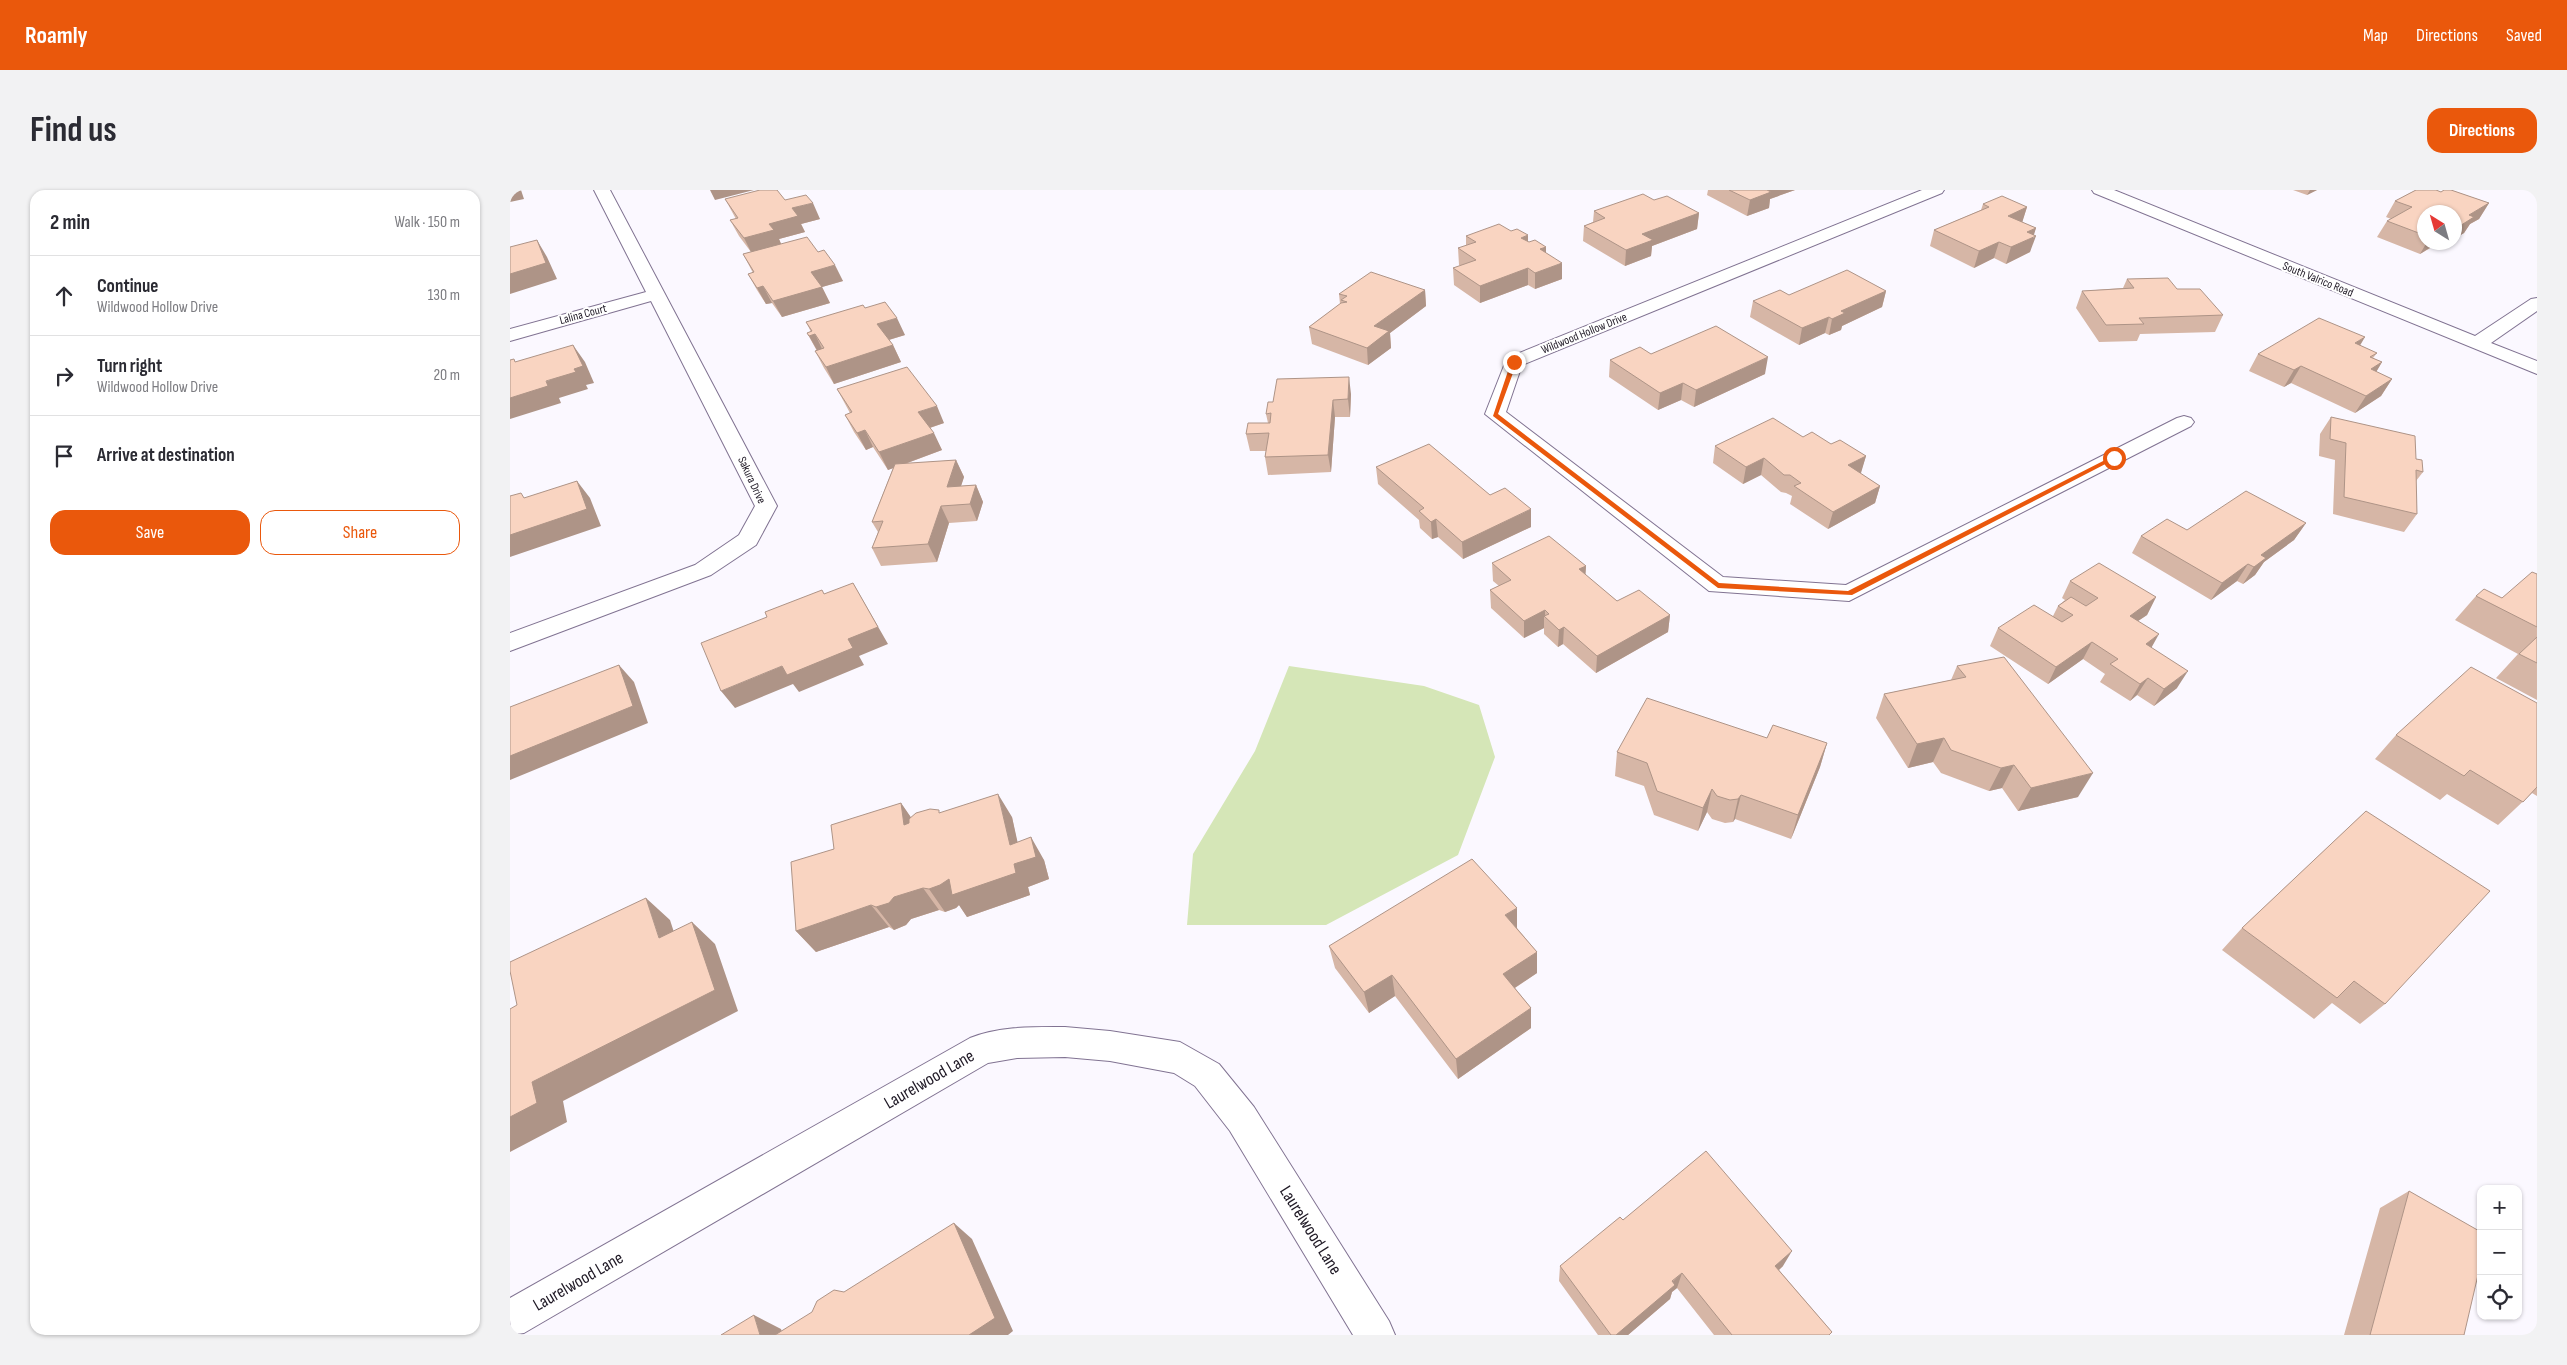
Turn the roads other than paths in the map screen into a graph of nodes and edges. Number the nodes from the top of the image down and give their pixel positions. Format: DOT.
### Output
graph roads {
  1 [pos="602,190"];
  2 [pos="1936,190"];
  3 [pos="2100,190"];
  4 [pos="657,294"];
  5 [pos="2537,303"];
  6 [pos="510,335"];
  7 [pos="2478,343"];
  8 [pos="2537,368"];
  9 [pos="2184,422"];
  10 [pos="510,642"];
  11 [pos="510,1320"];
  12 [pos="1375,1335"];
  1 -- 4 [label="street, Sakura Drive"];
  2 -- 9 [label="street, Wildwood Hollow Drive"];
  3 -- 7 [label="street, South Valrico Road"];
  4 -- 6 [label="street, Lalina Court"];
  4 -- 10 [label="street, Sakura Drive"];
  5 -- 7 [label="street"];
  7 -- 8 [label="street, South Valrico Road"];
  11 -- 12 [label="street, Laurelwood Lane"];
}
